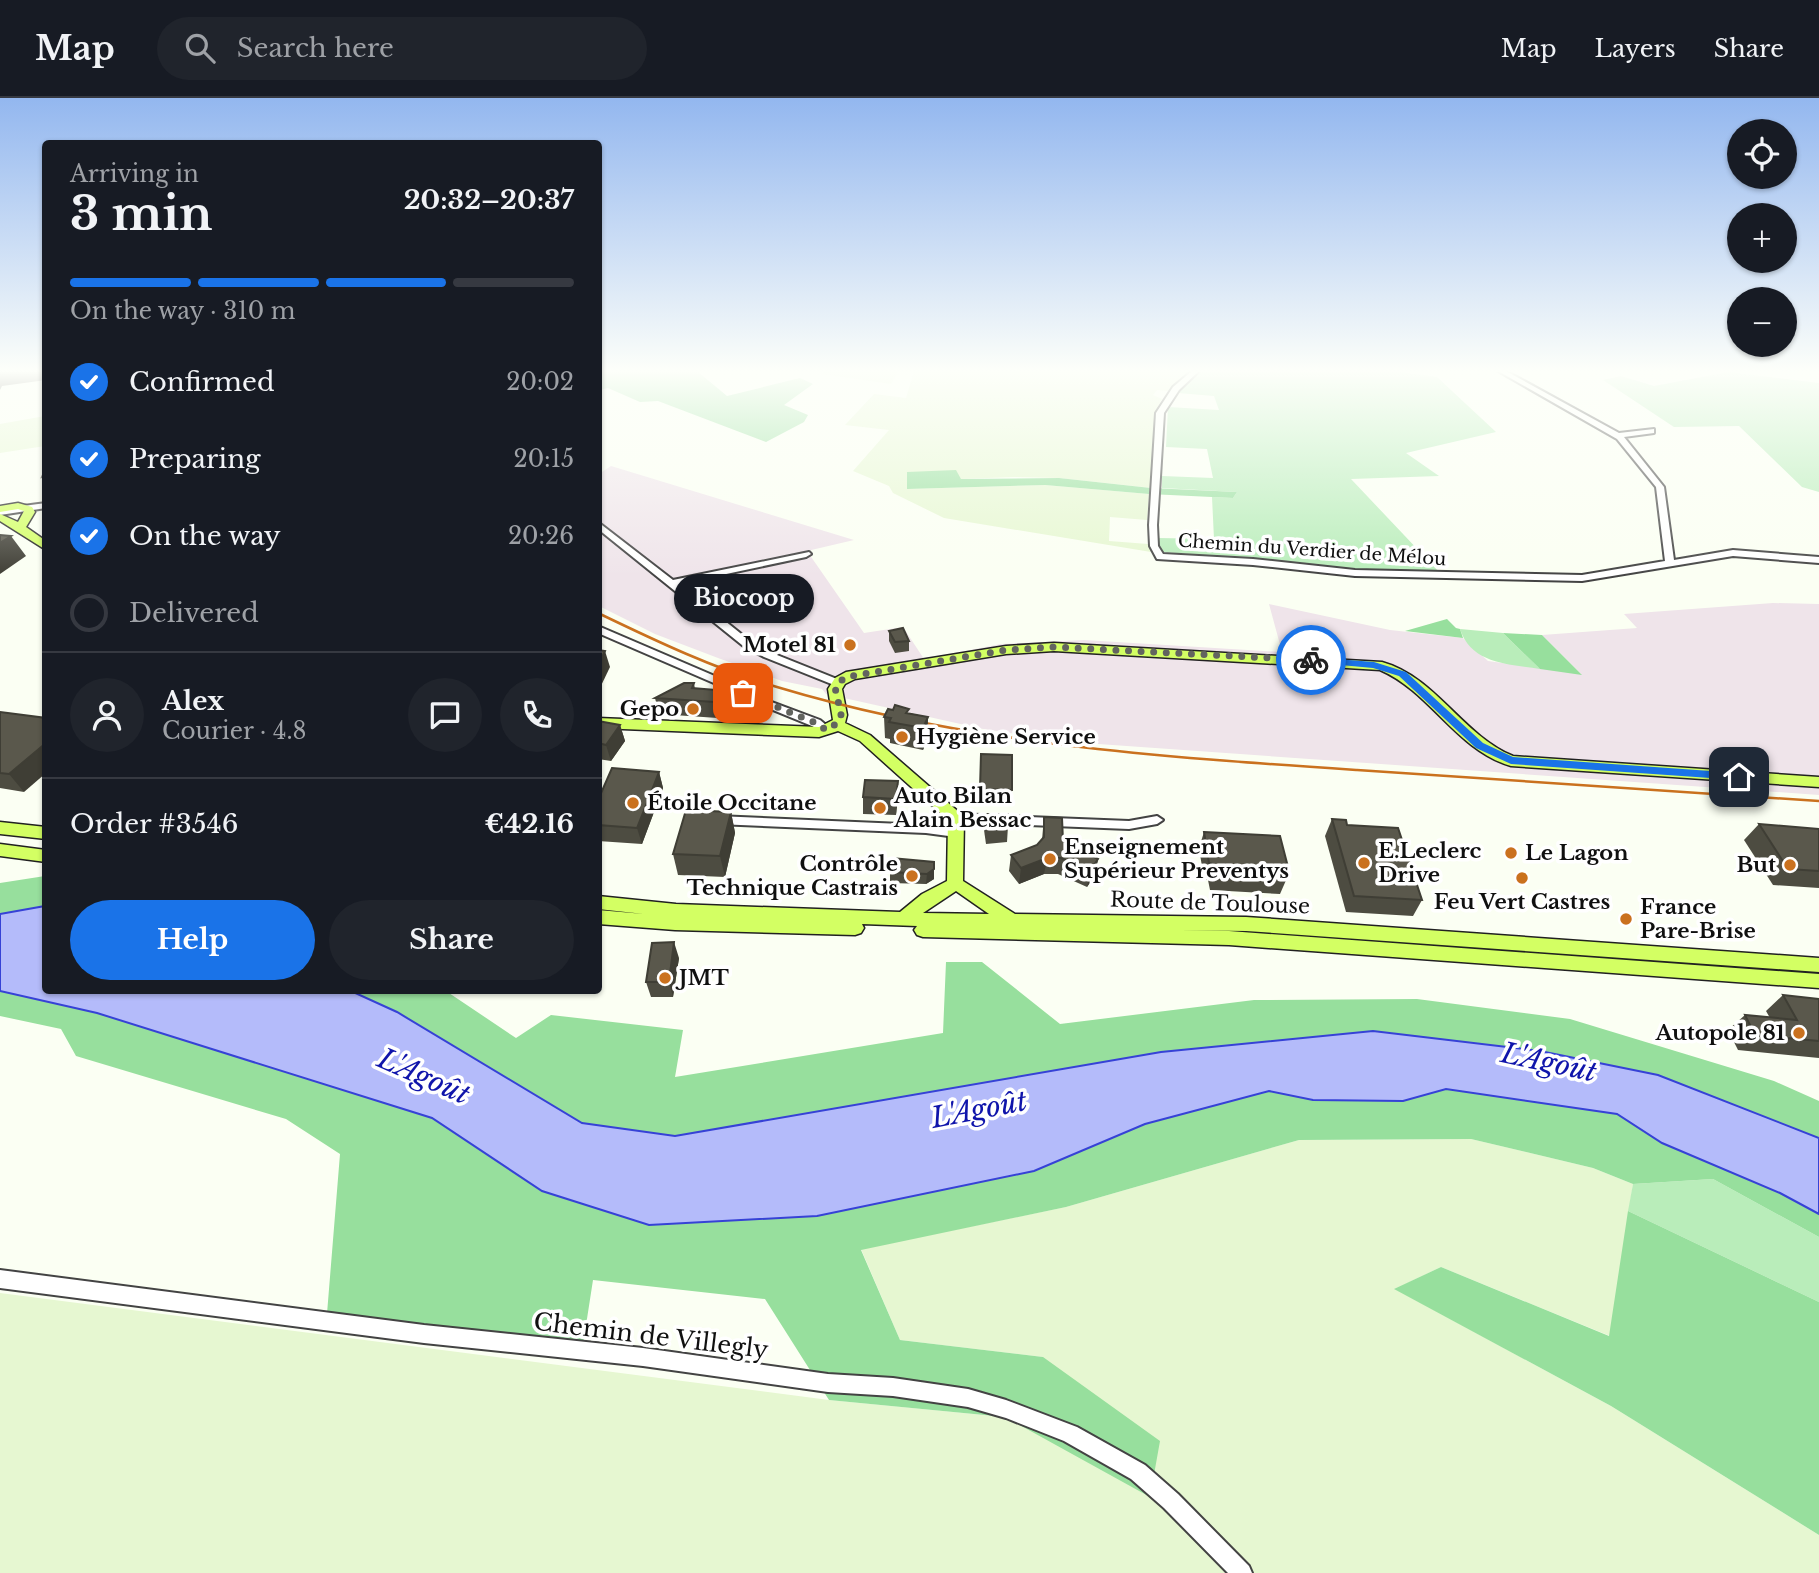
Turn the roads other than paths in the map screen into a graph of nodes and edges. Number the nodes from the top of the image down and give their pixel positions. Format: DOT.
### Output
graph roads {
  1 [pos="1158,440"];
  2 [pos="1621,440"];
  3 [pos="33,506"];
  4 [pos="2,514"];
  5 [pos="602,527"];
  6 [pos="20,528"];
  7 [pos="42,544"];
  8 [pos="806,554"];
  9 [pos="1819,561"];
  10 [pos="1670,564"];
  11 [pos="672,583"];
  12 [pos="602,631"];
  13 [pos="838,683"];
  14 [pos="602,723"];
  15 [pos="831,727"];
  16 [pos="1819,782"];
  17 [pos="707,819"];
  18 [pos="1157,820"];
  19 [pos="956,825"];
  20 [pos="0,828"];
  21 [pos="42,833"];
  22 [pos="0,850"];
  23 [pos="42,855"];
  24 [pos="955,884"];
  25 [pos="602,902"];
  26 [pos="602,917"];
  27 [pos="903,919"];
  28 [pos="1012,920"];
  29 [pos="1819,965"];
  30 [pos="1819,982"];
  31 [pos="0,1279"];
  32 [pos="1242,1573"];
  1 -- 10 [label="street, Chemin du Verdier de Mélou"];
  2 -- 10 [label="street"];
  3 -- 4 [label="main road"];
  3 -- 6 [label="main road"];
  4 -- 6 [label="main road"];
  5 -- 11 [label="street"];
  6 -- 7 [label="main road"];
  8 -- 11 [label="street"];
  9 -- 10 [label="street"];
  11 -- 13 [label="street"];
  12 -- 15 [label="street"];
  13 -- 15 [label="main road"];
  13 -- 16 [label="main road"];
  14 -- 15 [label="main road"];
  15 -- 19 [label="main road"];
  17 -- 19 [label="street"];
  18 -- 19 [label="street"];
  19 -- 24 [label="main road"];
  20 -- 21 [label="main road"];
  22 -- 23 [label="main road"];
  24 -- 27 [label="main road"];
  24 -- 28 [label="main road"];
  25 -- 27 [label="main road, Route de Toulouse"];
  26 -- 30 [label="main road, Route de Toulouse"];
  27 -- 28 [label="main road, Route de Toulouse"];
  28 -- 29 [label="main road, Route de Toulouse"];
  31 -- 32 [label="street, Chemin de Villegly"];
}
